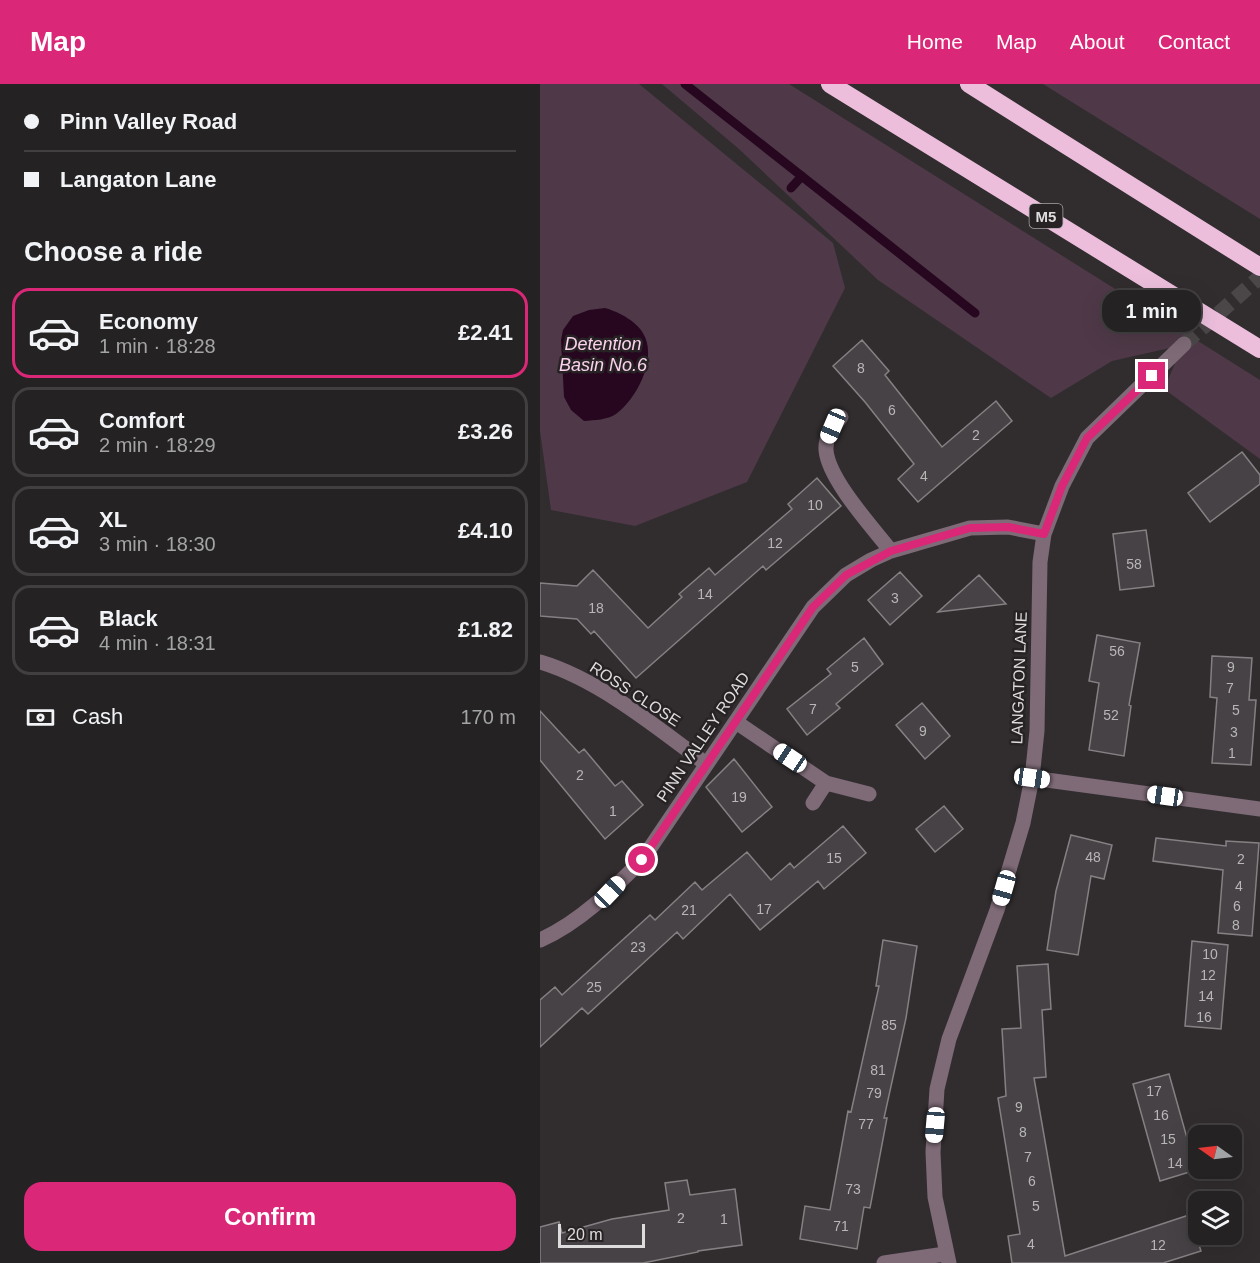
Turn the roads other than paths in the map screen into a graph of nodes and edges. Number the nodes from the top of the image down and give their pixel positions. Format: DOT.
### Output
graph roads {
  1 [pos="830,84"];
  2 [pos="969,84"];
  3 [pos="1260,267"];
  4 [pos="1184,344"];
  5 [pos="1260,349"];
  6 [pos="841,417"];
  7 [pos="1044,534"];
  8 [pos="891,551"];
  9 [pos="540,662"];
  10 [pos="736,722"];
  11 [pos="706,764"];
  12 [pos="1032,778"];
  13 [pos="826,783"];
  14 [pos="869,794"];
  15 [pos="813,804"];
  16 [pos="1260,809"];
  17 [pos="540,939"];
  18 [pos="947,1258"];
  19 [pos="884,1263"];
  1 -- 5 [label="highway, M5"];
  2 -- 3 [label="highway"];
  4 -- 7 [label="street, LANGATON LANE"];
  6 -- 8 [label="street"];
  7 -- 8 [label="street, PINN VALLEY ROAD"];
  7 -- 12 [label="street, LANGATON LANE"];
  8 -- 10 [label="street, PINN VALLEY ROAD"];
  9 -- 11 [label="street, ROSS CLOSE"];
  10 -- 11 [label="street, PINN VALLEY ROAD"];
  10 -- 13 [label="street"];
  11 -- 17 [label="street, PINN VALLEY ROAD"];
  12 -- 16 [label="street"];
  12 -- 18 [label="street, LANGATON LANE"];
  13 -- 14 [label="street"];
  13 -- 15 [label="street"];
  18 -- 19 [label="street"];
}
